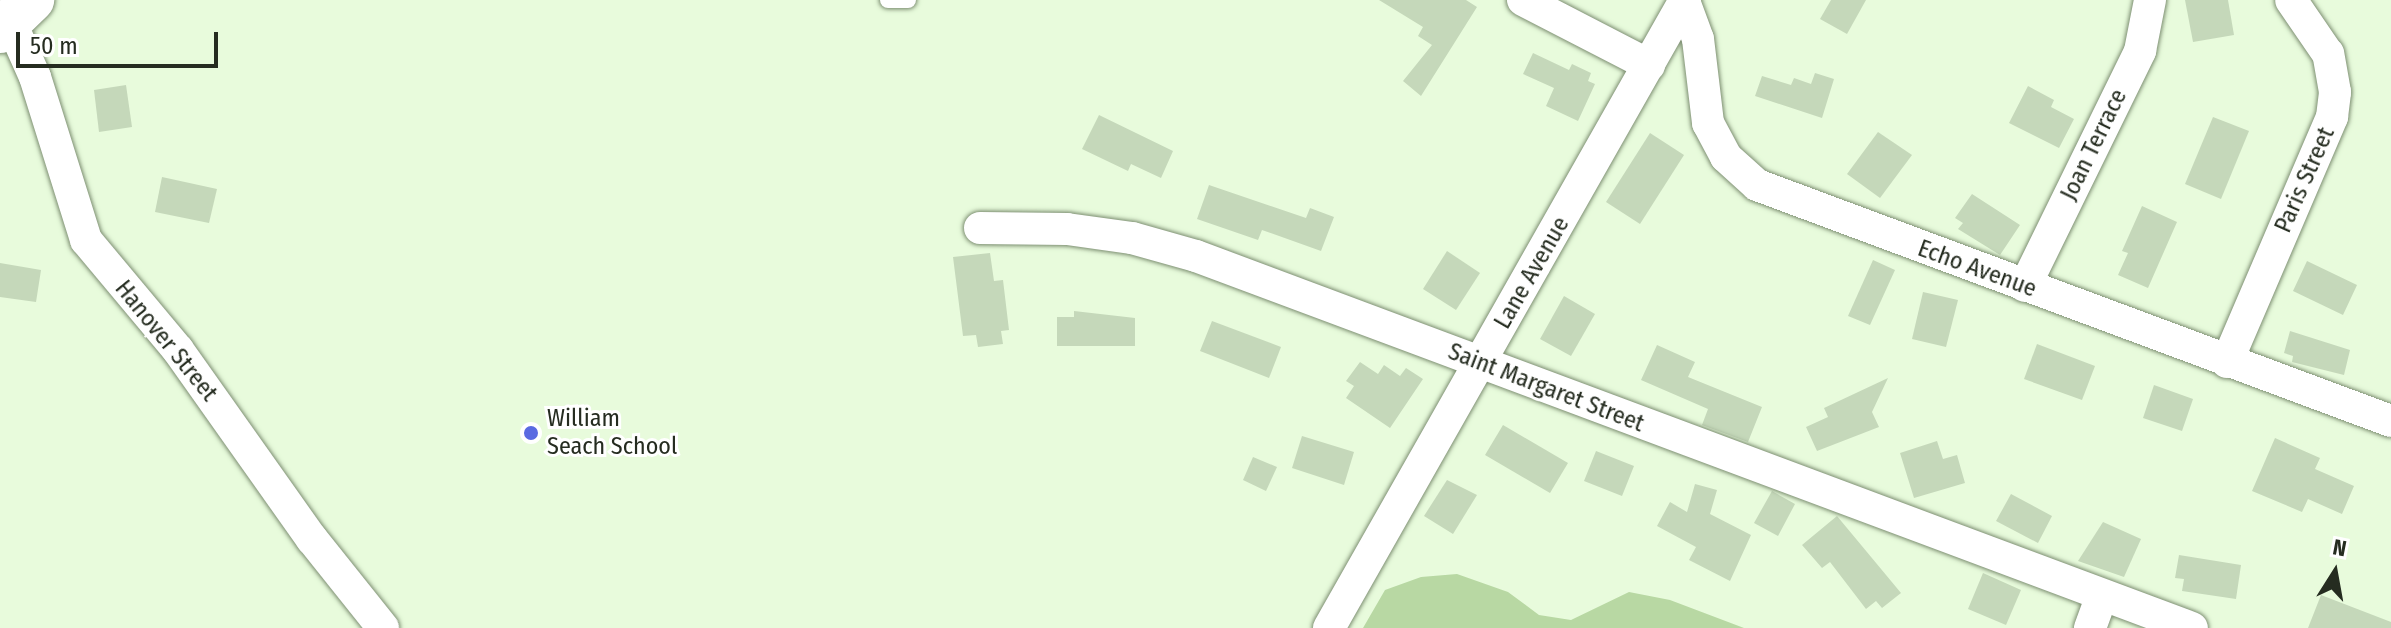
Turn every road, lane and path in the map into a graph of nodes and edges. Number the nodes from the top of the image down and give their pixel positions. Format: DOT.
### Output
graph roads {
  1 [pos="888,0"];
  2 [pos="908,0"];
  3 [pos="1523,0"];
  4 [pos="2150,0"];
  5 [pos="2291,0"];
  6 [pos="1685,1"];
  7 [pos="14,18"];
  8 [pos="1649,65"];
  9 [pos="980,228"];
  10 [pos="2025,286"];
  11 [pos="2227,362"];
  12 [pos="1480,363"];
  13 [pos="2391,421"];
  14 [pos="2102,595"];
  15 [pos="383,628"];
  16 [pos="1329,628"];
  17 [pos="2090,628"];
  18 [pos="2192,628"];
  1 -- 2 [label="lane"];
  3 -- 8 [label="street"];
  4 -- 10 [label="street, Joan Terrace"];
  5 -- 11 [label="street, Paris Street"];
  6 -- 8 [label="street, Lane Avenue"];
  6 -- 10 [label="street, Echo Avenue"];
  7 -- 15 [label="street, Hanover Street"];
  8 -- 12 [label="street, Lane Avenue"];
  9 -- 12 [label="street, Saint Margaret Street"];
  10 -- 11 [label="street, Echo Avenue"];
  11 -- 13 [label="street, Echo Avenue"];
  12 -- 14 [label="street, Saint Margaret Street"];
  12 -- 16 [label="street, Lane Avenue"];
  14 -- 17 [label="street"];
  14 -- 18 [label="street, Saint Margaret Street"];
}
